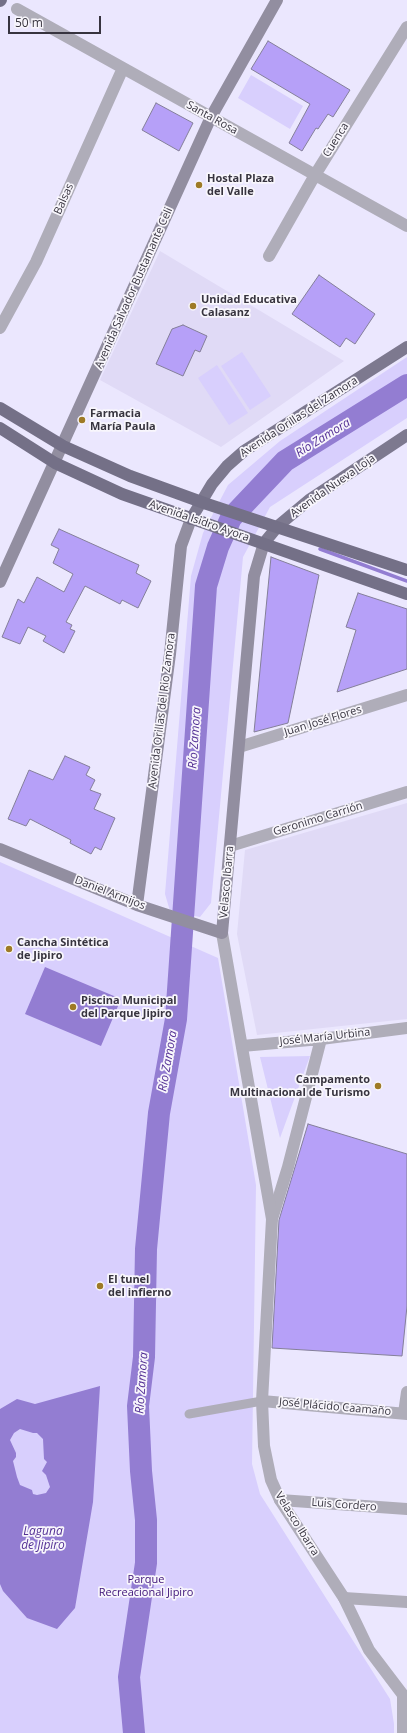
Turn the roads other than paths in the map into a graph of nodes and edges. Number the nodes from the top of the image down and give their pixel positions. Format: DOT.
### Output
graph roads {
  1 [pos="276,0"];
  2 [pos="18,9"];
  3 [pos="407,27"];
  4 [pos="123,68"];
  5 [pos="211,117"];
  6 [pos="315,175"];
  7 [pos="407,226"];
  8 [pos="269,256"];
  9 [pos="0,328"];
  10 [pos="407,347"];
  11 [pos="0,408"];
  12 [pos="0,428"];
  13 [pos="407,436"];
  14 [pos="63,446"];
  15 [pos="55,463"];
  16 [pos="204,502"];
  17 [pos="193,520"];
  18 [pos="278,526"];
  19 [pos="260,542"];
  20 [pos="407,570"];
  21 [pos="0,582"];
  22 [pos="407,594"];
  23 [pos="407,695"];
  24 [pos="239,746"];
  25 [pos="407,792"];
  26 [pos="230,846"];
  27 [pos="0,849"];
  28 [pos="138,904"];
  29 [pos="222,933"];
  30 [pos="407,1028"];
  31 [pos="321,1039"];
  32 [pos="242,1046"];
  33 [pos="272,1220"];
  34 [pos="407,1392"];
  35 [pos="262,1401"];
  36 [pos="189,1414"];
  37 [pos="406,1414"];
  38 [pos="280,1500"];
  39 [pos="407,1510"];
  40 [pos="344,1598"];
  41 [pos="407,1602"];
  42 [pos="405,1695"];
  43 [pos="403,1733"];
  1 -- 5 [label="main road, Avenida Salvador Bustamante Celi"];
  2 -- 4 [label="street, Santa Rosa"];
  3 -- 6 [label="street, Cuenca"];
  4 -- 5 [label="street, Santa Rosa"];
  4 -- 9 [label="street, Balsas"];
  5 -- 6 [label="street, Santa Rosa"];
  5 -- 14 [label="main road, Avenida Salvador Bustamante Celi"];
  6 -- 7 [label="street, Santa Rosa"];
  6 -- 8 [label="street, Cuenca"];
  10 -- 16 [label="main road, Avenida Orillas del Zamora"];
  11 -- 14 [label="highway, Avenida Isidro Ayora"];
  12 -- 15 [label="highway, Avenida Isidro Ayora"];
  13 -- 18 [label="main road, Avenida Nueva Loja"];
  14 -- 15 [label="main road, Avenida Salvador Bustamante Celi"];
  14 -- 16 [label="highway, Avenida Isidro Ayora"];
  15 -- 17 [label="highway, Avenida Isidro Ayora"];
  15 -- 21 [label="main road, Avenida Salvador Bustamante Celi"];
  16 -- 17 [label="main road, Avenida Orillas del Zamora"];
  16 -- 18 [label="highway, Avenida Isidro Ayora"];
  17 -- 19 [label="highway, Avenida Isidro Ayora"];
  17 -- 28 [label="main road, Avenida Orillas del Rio Zamora"];
  18 -- 19 [label="main road, Avenida Nueva Loja"];
  18 -- 20 [label="highway, Avenida Isidro Ayora"];
  19 -- 22 [label="highway, Avenida Isidro Ayora"];
  19 -- 24 [label="main road, Velasco Ibarra"];
  23 -- 24 [label="street, Juan José Flores"];
  24 -- 26 [label="main road, Velasco Ibarra"];
  25 -- 26 [label="street, Geronimo Carrión"];
  26 -- 29 [label="main road, Velasco Ibarra"];
  27 -- 28 [label="main road, Daniel Armijos"];
  28 -- 29 [label="main road, Daniel Armijos"];
  29 -- 32 [label="street, Velasco Ibarra"];
  30 -- 31 [label="street, José María Urbina"];
  31 -- 32 [label="street, José María Urbina"];
  31 -- 33 [label="street, Velasco Ibarra"];
  32 -- 33 [label="street, Velasco Ibarra"];
  33 -- 35 [label="street, Velasco Ibarra"];
  34 -- 37 [label="street"];
  35 -- 36 [label="street"];
  35 -- 37 [label="street, José Plácido Caamaño"];
  35 -- 38 [label="street, Velasco Ibarra"];
  38 -- 39 [label="street, Luis Cordero"];
  38 -- 40 [label="street, Velasco Ibarra"];
  40 -- 41 [label="street"];
  40 -- 42 [label="street, Velasco Ibarra"];
  42 -- 43 [label="street, Velasco Ibarra"];
}
